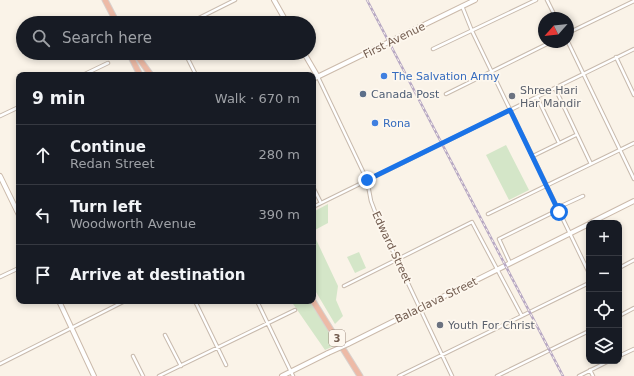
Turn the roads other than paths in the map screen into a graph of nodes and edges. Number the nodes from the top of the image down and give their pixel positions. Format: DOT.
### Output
graph roads {
  1 [pos="104,0"];
  2 [pos="235,0"];
  3 [pos="274,0"];
  4 [pos="475,0"];
  5 [pos="536,0"];
  6 [pos="547,0"];
  7 [pos="634,1"];
  8 [pos="462,6"];
  9 [pos="553,12"];
  10 [pos="111,16"];
  11 [pos="114,16"];
  12 [pos="203,16"];
  13 [pos="283,16"];
  14 [pos="472,31"];
  15 [pos="574,31"];
  16 [pos="539,48"];
  17 [pos="571,48"];
  18 [pos="634,48"];
  19 [pos="433,49"];
  20 [pos="616,57"];
  21 [pos="130,60"];
  22 [pos="131,60"];
  23 [pos="140,60"];
  24 [pos="188,60"];
  25 [pos="308,60"];
  26 [pos="108,63"];
  27 [pos="492,71"];
  28 [pos="89,72"];
  29 [pos="135,72"];
  30 [pos="138,72"];
  31 [pos="149,72"];
  32 [pos="194,72"];
  33 [pos="315,72"];
  34 [pos="316,74"];
  35 [pos="583,74"];
  36 [pos="318,77"];
  37 [pos="555,88"];
  38 [pos="446,94"];
  39 [pos="634,95"];
  40 [pos="537,97"];
  41 [pos="16,108"];
  42 [pos="510,110"];
  43 [pos="0,116"];
  44 [pos="576,135"];
  45 [pos="559,143"];
  46 [pos="634,143"];
  47 [pos="620,150"];
  48 [pos="532,156"];
  49 [pos="591,164"];
  50 [pos="0,176"];
  51 [pos="634,179"];
  52 [pos="367,180"];
  53 [pos="547,186"];
  54 [pos="316,193"];
  55 [pos="583,196"];
  56 [pos="634,201"];
  57 [pos="321,203"];
  58 [pos="316,206"];
  59 [pos="16,209"];
  60 [pos="558,209"];
  61 [pos="488,214"];
  62 [pos="596,220"];
  63 [pos="586,225"];
  64 [pos="570,233"];
  65 [pos="397,260"];
  66 [pos="634,260"];
  67 [pos="510,263"];
  68 [pos="622,266"];
  69 [pos="586,267"];
  70 [pos="16,269"];
  71 [pos="498,269"];
  72 [pos="0,277"];
  73 [pos="586,284"];
  74 [pos="344,286"];
  75 [pos="60,304"];
  76 [pos="119,304"];
  77 [pos="196,304"];
  78 [pos="258,304"];
  79 [pos="315,304"];
  80 [pos="420,308"];
  81 [pos="634,308"];
  82 [pos="295,310"];
  83 [pos="622,314"];
  84 [pos="522,316"];
  85 [pos="268,324"];
  86 [pos="71,328"];
  87 [pos="586,332"];
  88 [pos="166,335"];
  89 [pos="218,348"];
  90 [pos="634,349"];
  91 [pos="443,355"];
  92 [pos="622,355"];
  93 [pos="133,356"];
  94 [pos="0,364"];
  95 [pos="603,364"];
  96 [pos="226,365"];
  97 [pos="181,366"];
  98 [pos="590,370"];
  99 [pos="292,374"];
  100 [pos="94,376"];
  101 [pos="143,376"];
  102 [pos="159,376"];
  103 [pos="282,376"];
  104 [pos="360,376"];
  105 [pos="399,376"];
  106 [pos="452,376"];
  107 [pos="497,376"];
  108 [pos="579,376"];
  109 [pos="593,376"];
  1 -- 10 [label="highway"];
  1 -- 11 [label="highway"];
  2 -- 12 [label="street"];
  3 -- 13 [label="street"];
  4 -- 8 [label="street, First Avenue"];
  5 -- 14 [label="street"];
  6 -- 9 [label="street"];
  7 -- 15 [label="street"];
  8 -- 14 [label="street"];
  8 -- 36 [label="street, First Avenue"];
  14 -- 19 [label="street"];
  14 -- 27 [label="street"];
  16 -- 27 [label="street"];
  17 -- 35 [label="street"];
  18 -- 20 [label="street"];
  20 -- 35 [label="street"];
  20 -- 39 [label="street"];
  21 -- 29 [label="highway"];
  22 -- 30 [label="highway"];
  23 -- 31 [label="highway"];
  24 -- 32 [label="street"];
  25 -- 33 [label="street, Edward Street"];
  26 -- 28 [label="street"];
  27 -- 38 [label="street"];
  27 -- 42 [label="street"];
  34 -- 36 [label="street, Edward Street"];
  35 -- 37 [label="street"];
  35 -- 47 [label="street"];
  36 -- 52 [label="street, Edward Street"];
  37 -- 40 [label="street"];
  37 -- 44 [label="street"];
  40 -- 42 [label="street"];
  40 -- 45 [label="street"];
  41 -- 43 [label="street"];
  42 -- 48 [label="street"];
  42 -- 52 [label="street"];
  44 -- 45 [label="street"];
  44 -- 49 [label="street"];
  45 -- 48 [label="street"];
  46 -- 47 [label="street"];
  47 -- 49 [label="street"];
  47 -- 51 [label="street"];
  48 -- 53 [label="street"];
  49 -- 53 [label="street"];
  50 -- 59 [label="street"];
  52 -- 57 [label="street"];
  52 -- 65 [label="street, Edward Street"];
  53 -- 60 [label="street"];
  53 -- 61 [label="street"];
  54 -- 57 [label="street"];
  55 -- 60 [label="street"];
  56 -- 62 [label="street, Balaclava Street"];
  57 -- 58 [label="street"];
  60 -- 64 [label="street"];
  60 -- 67 [label="street"];
  63 -- 64 [label="street, Balaclava Street"];
  64 -- 67 [label="street, Balaclava Street"];
  64 -- 69 [label="street"];
  65 -- 71 [label="street"];
  65 -- 74 [label="street"];
  65 -- 80 [label="street, Edward Street"];
  66 -- 68 [label="street"];
  67 -- 71 [label="street, Balaclava Street"];
  70 -- 72 [label="street"];
  71 -- 80 [label="street, Balaclava Street"];
  71 -- 84 [label="street"];
  73 -- 84 [label="street"];
  75 -- 86 [label="street"];
  76 -- 86 [label="street"];
  77 -- 89 [label="street"];
  78 -- 85 [label="street"];
  79 -- 104 [label="highway, 3"];
  80 -- 91 [label="street, Edward Street"];
  80 -- 99 [label="street, Balaclava Street, bridge"];
  81 -- 83 [label="street"];
  82 -- 85 [label="street"];
  84 -- 91 [label="street"];
  85 -- 89 [label="street"];
  85 -- 99 [label="street"];
  86 -- 94 [label="street"];
  86 -- 100 [label="street"];
  87 -- 107 [label="street"];
  88 -- 97 [label="street"];
  89 -- 96 [label="street"];
  89 -- 97 [label="street"];
  90 -- 92 [label="street"];
  91 -- 105 [label="street"];
  91 -- 106 [label="street, Edward Street"];
  93 -- 101 [label="street"];
  95 -- 98 [label="street"];
  97 -- 102 [label="street"];
  98 -- 108 [label="street"];
  98 -- 109 [label="street"];
  99 -- 103 [label="street, Balaclava Street"];
}
